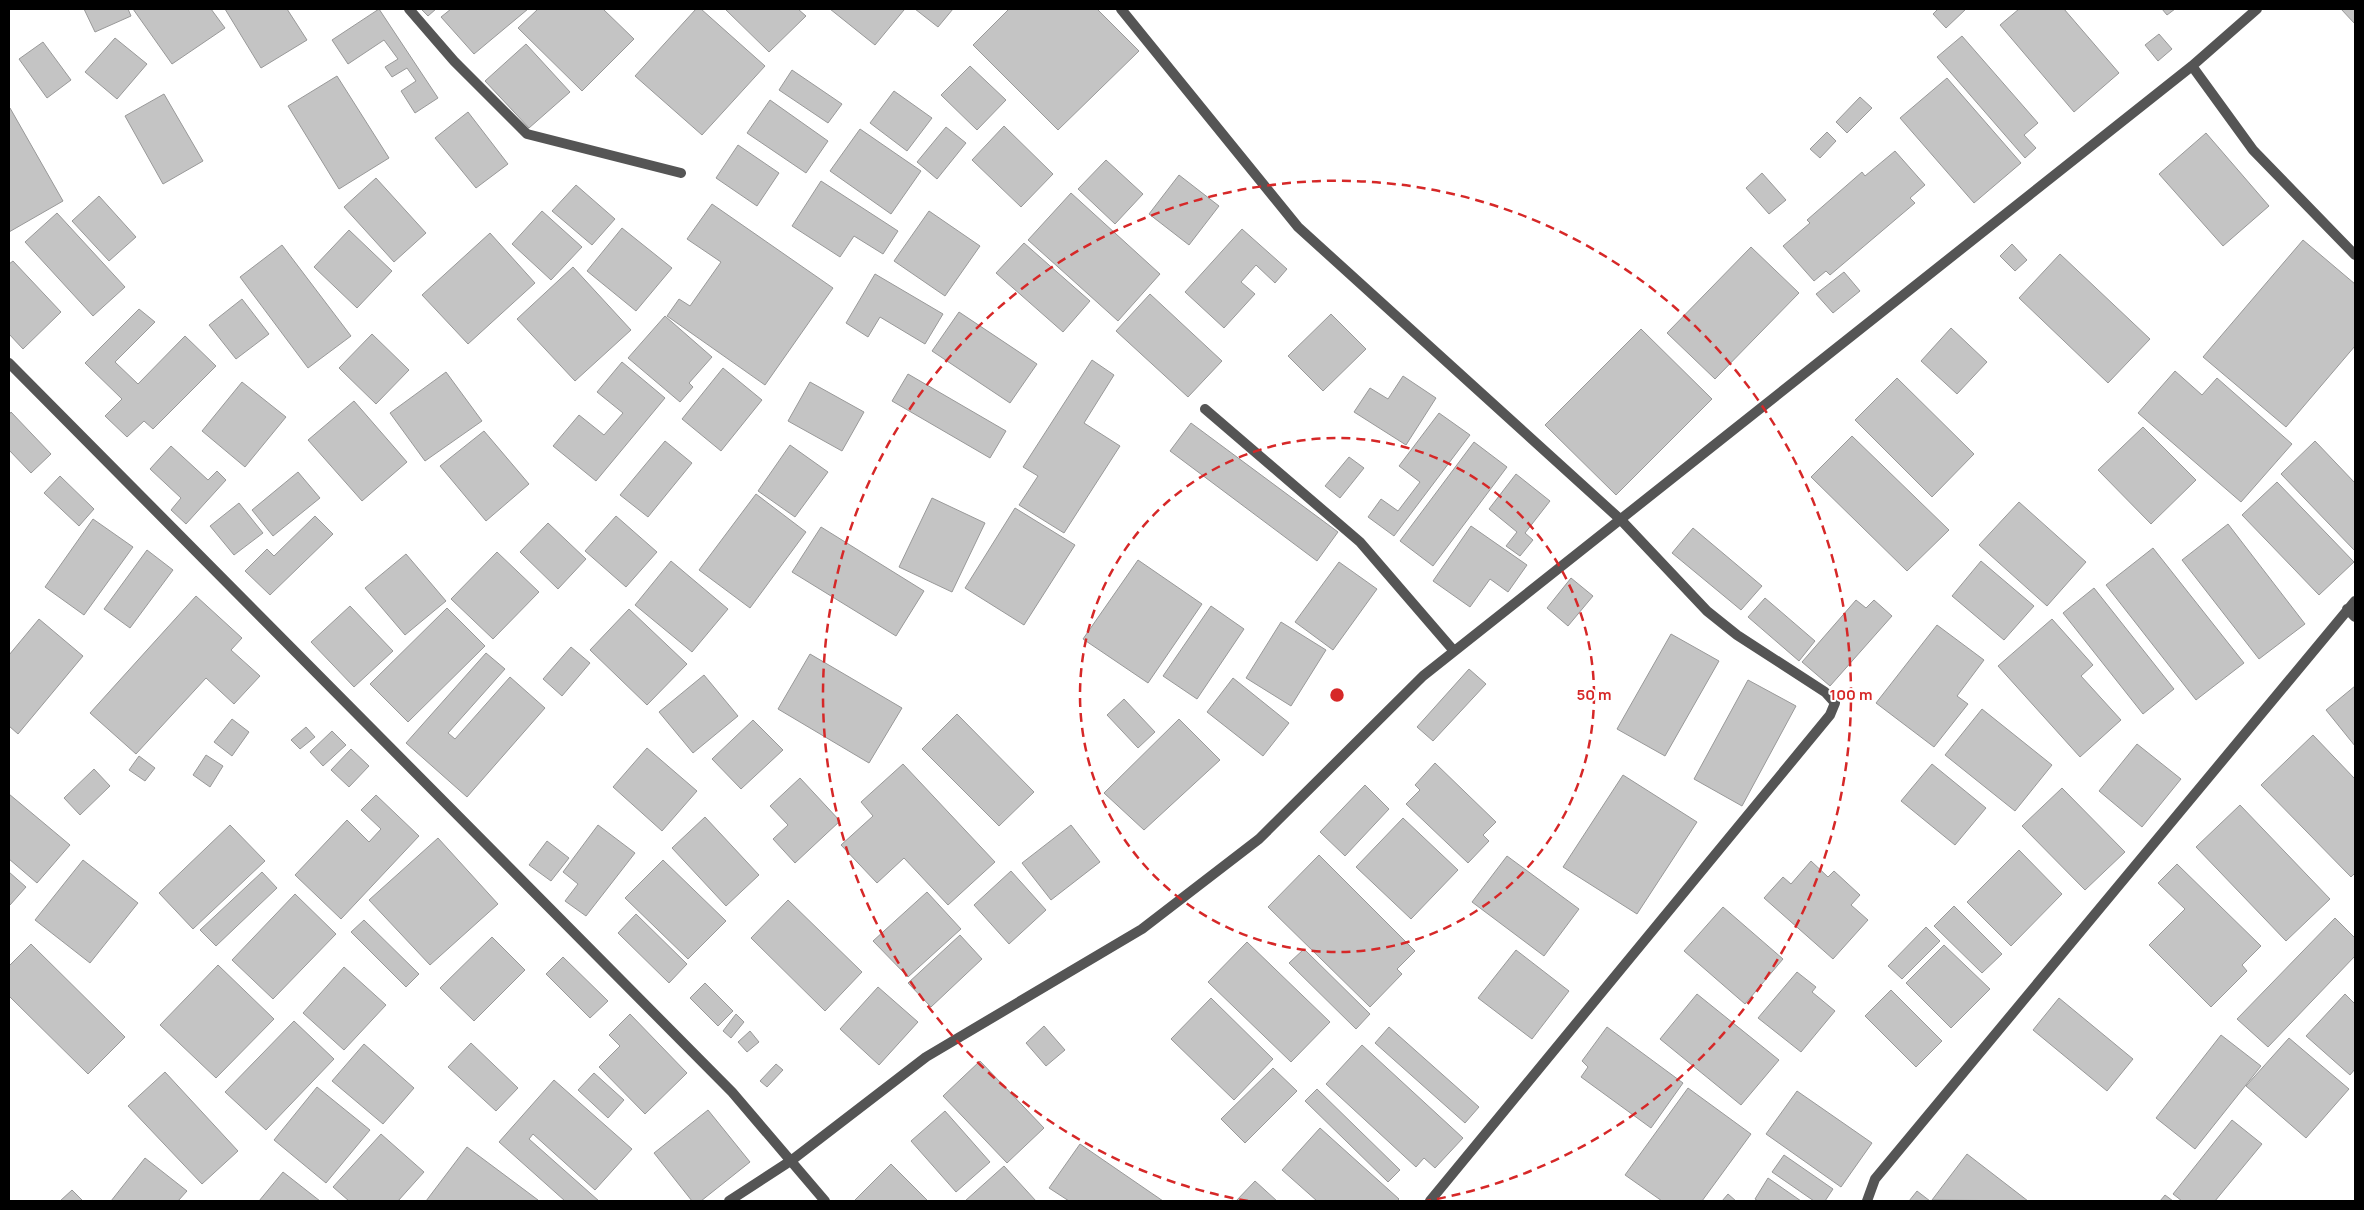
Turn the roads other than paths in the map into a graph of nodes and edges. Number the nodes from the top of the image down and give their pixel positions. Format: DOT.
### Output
graph roads {
  1 [pos="409,9"];
  2 [pos="1121,9"];
  3 [pos="2257,9"];
  4 [pos="2192,66"];
  5 [pos="681,173"];
  6 [pos="2355,255"];
  7 [pos="9,363"];
  8 [pos="1205,409"];
  9 [pos="1621,520"];
  10 [pos="2355,601"];
  11 [pos="2348,609"];
  12 [pos="2355,618"];
  13 [pos="1454,650"];
  14 [pos="792,1160"];
  15 [pos="729,1201"];
  16 [pos="825,1201"];
  17 [pos="1430,1201"];
  18 [pos="1867,1201"];
  1 -- 5 [label="street"];
  2 -- 9 [label="street"];
  3 -- 4 [label="street"];
  4 -- 6 [label="street"];
  4 -- 9 [label="street"];
  7 -- 14 [label="street"];
  8 -- 13 [label="street"];
  9 -- 13 [label="street"];
  9 -- 17 [label="street"];
  10 -- 11 [label="street"];
  11 -- 12 [label="street"];
  11 -- 18 [label="street"];
  13 -- 14 [label="street"];
  14 -- 15 [label="street"];
  14 -- 16 [label="street"];
}
